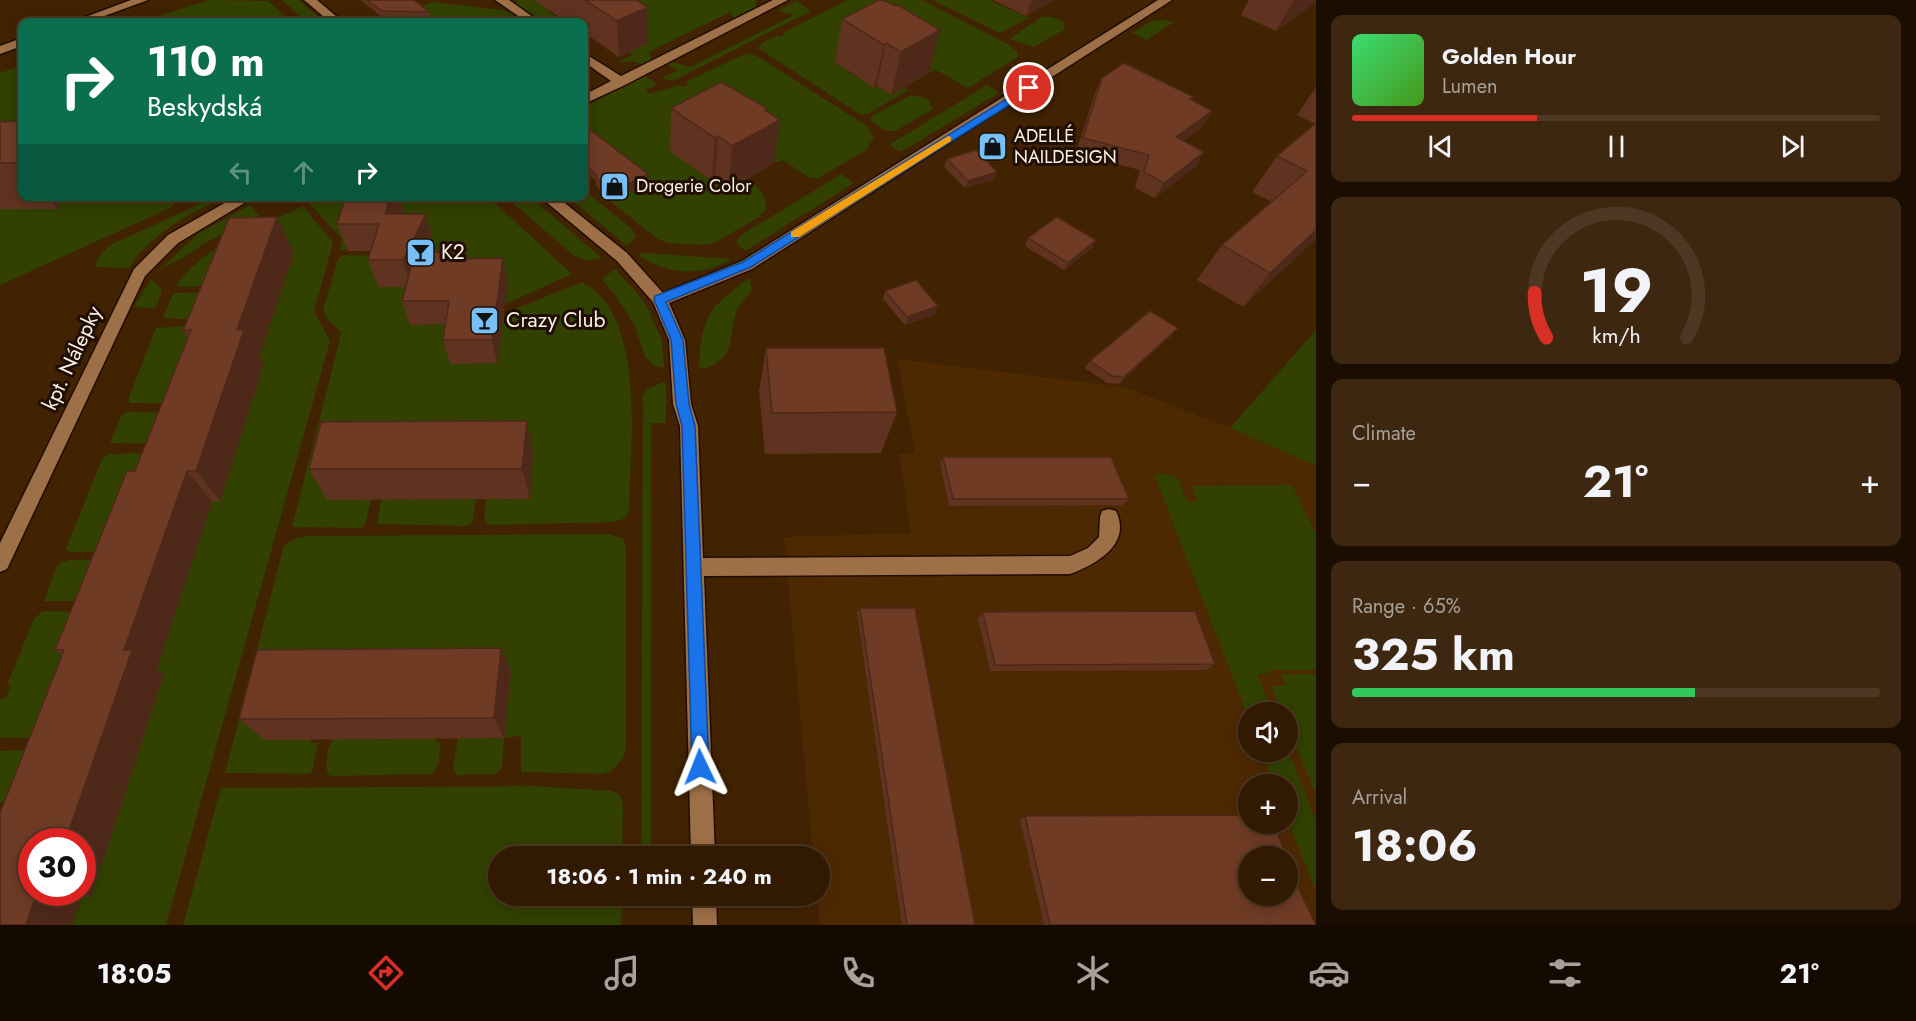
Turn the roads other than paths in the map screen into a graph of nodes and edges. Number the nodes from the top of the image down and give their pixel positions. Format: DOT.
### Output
graph roads {
  1 [pos="142,0"];
  2 [pos="310,0"];
  3 [pos="484,0"];
  4 [pos="1166,0"];
  5 [pos="503,1"];
  6 [pos="772,2"];
  7 [pos="90,18"];
  8 [pos="332,18"];
  9 [pos="528,18"];
  10 [pos="18,43"];
  11 [pos="0,50"];
  12 [pos="588,60"];
  13 [pos="621,82"];
  14 [pos="588,98"];
  15 [pos="239,201"];
  16 [pos="552,201"];
  17 [pos="660,300"];
  18 [pos="1109,517"];
  19 [pos="0,563"];
  20 [pos="694,567"];
  21 [pos="703,846"];
  22 [pos="704,906"];
  23 [pos="705,925"];
  1 -- 7 [label="street"];
  2 -- 8 [label="street"];
  3 -- 5 [label="street"];
  4 -- 17 [label="street"];
  5 -- 9 [label="street"];
  6 -- 13 [label="street"];
  10 -- 11 [label="street"];
  12 -- 13 [label="street"];
  13 -- 14 [label="street"];
  15 -- 19 [label="street, kpt. Nálepky"];
  16 -- 17 [label="street"];
  17 -- 20 [label="street"];
  18 -- 20 [label="street"];
  20 -- 21 [label="street"];
  22 -- 23 [label="street"];
}
